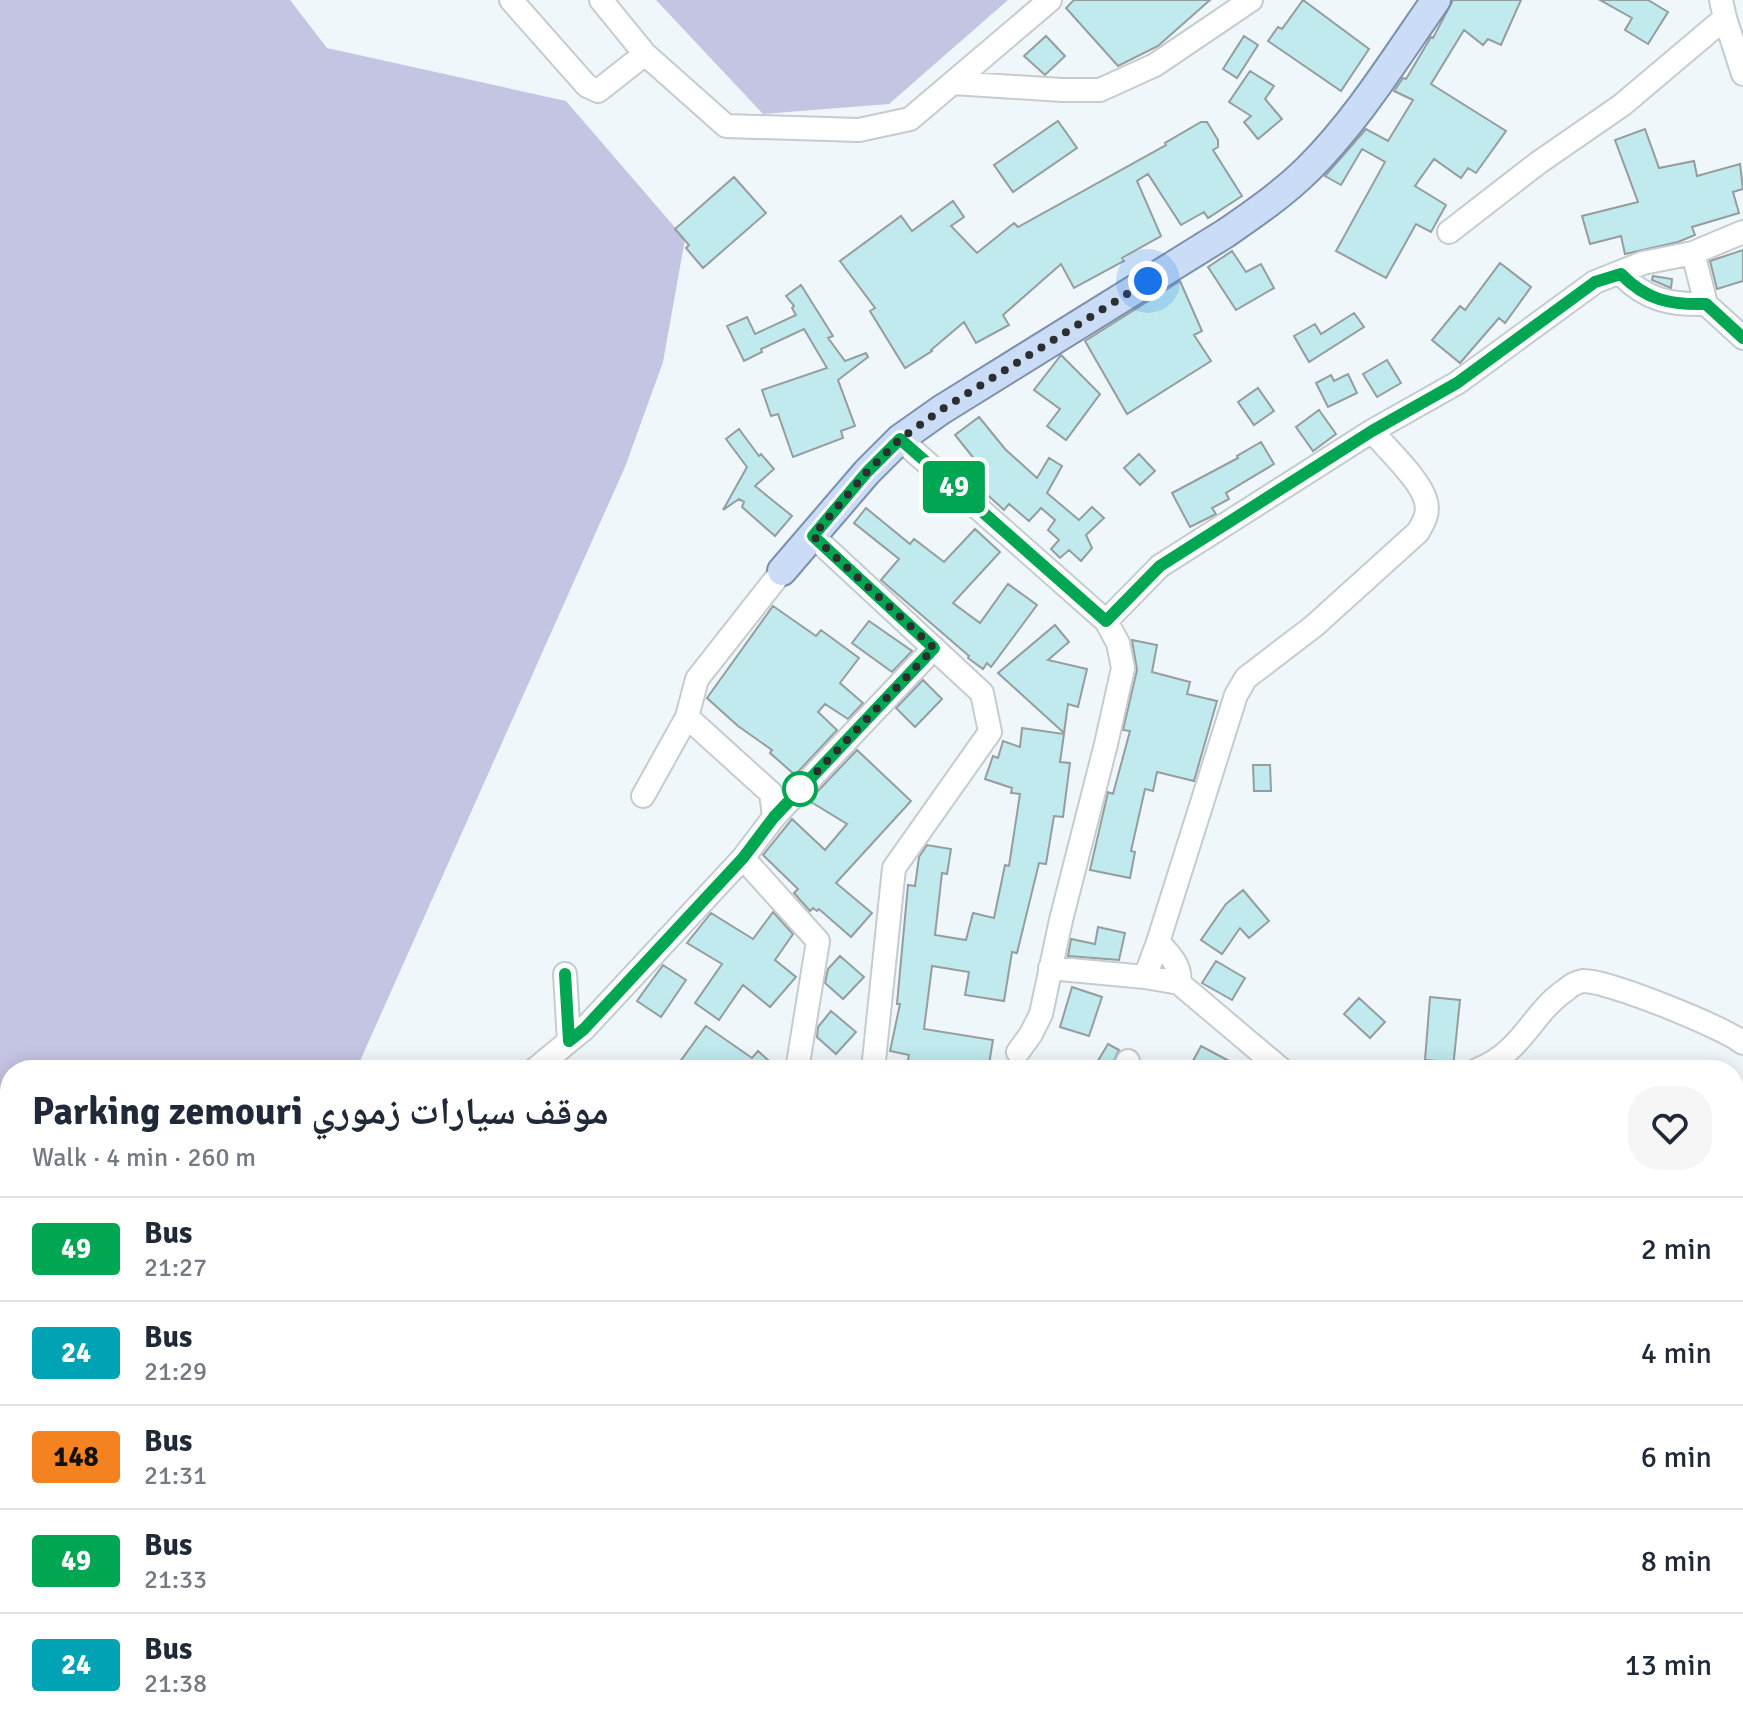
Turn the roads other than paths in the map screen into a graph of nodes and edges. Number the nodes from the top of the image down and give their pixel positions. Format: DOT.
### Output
graph roads {
  1 [pos="511,0"];
  2 [pos="601,0"];
  3 [pos="1050,0"];
  4 [pos="1251,0"];
  5 [pos="1436,0"];
  6 [pos="1723,9"];
  7 [pos="645,54"];
  8 [pos="1743,74"];
  9 [pos="953,83"];
  10 [pos="1449,232"];
  11 [pos="1743,232"];
  12 [pos="1693,253"];
  13 [pos="1621,274"];
  14 [pos="1706,304"];
  15 [pos="1743,338"];
  16 [pos="1372,431"];
  17 [pos="900,439"];
  18 [pos="813,536"];
  19 [pos="782,571"];
  20 [pos="1106,621"];
  21 [pos="934,648"];
  22 [pos="687,717"];
  23 [pos="643,796"];
  24 [pos="774,817"];
  25 [pos="743,858"];
  26 [pos="1158,942"];
  27 [pos="1050,968"];
  28 [pos="565,974"];
  29 [pos="1145,977"];
  30 [pos="1179,983"];
  31 [pos="569,1041"];
  32 [pos="1743,1043"];
  33 [pos="1018,1052"];
  34 [pos="546,1060"];
  35 [pos="799,1060"];
  36 [pos="874,1060"];
  37 [pos="1270,1060"];
  38 [pos="1496,1060"];
  1 -- 7 [label="street"];
  2 -- 7 [label="street"];
  3 -- 9 [label="street"];
  4 -- 9 [label="street"];
  5 -- 17 [label="main road"];
  6 -- 8 [label="street"];
  6 -- 10 [label="street"];
  7 -- 9 [label="street"];
  11 -- 12 [label="street"];
  12 -- 13 [label="street"];
  12 -- 14 [label="street"];
  13 -- 14 [label="street"];
  13 -- 16 [label="street"];
  14 -- 15 [label="street"];
  16 -- 20 [label="street"];
  16 -- 26 [label="street"];
  17 -- 18 [label="main road"];
  17 -- 20 [label="street"];
  18 -- 19 [label="main road"];
  18 -- 21 [label="street"];
  19 -- 22 [label="street"];
  20 -- 27 [label="street"];
  21 -- 24 [label="street"];
  21 -- 36 [label="street"];
  22 -- 23 [label="street"];
  22 -- 24 [label="street"];
  24 -- 25 [label="street"];
  25 -- 31 [label="street"];
  25 -- 35 [label="street"];
  26 -- 29 [label="street"];
  26 -- 30 [label="street"];
  27 -- 29 [label="street"];
  27 -- 33 [label="street"];
  28 -- 31 [label="street"];
  29 -- 30 [label="street"];
  30 -- 37 [label="street"];
  31 -- 34 [label="street"];
  32 -- 38 [label="street"];
}
